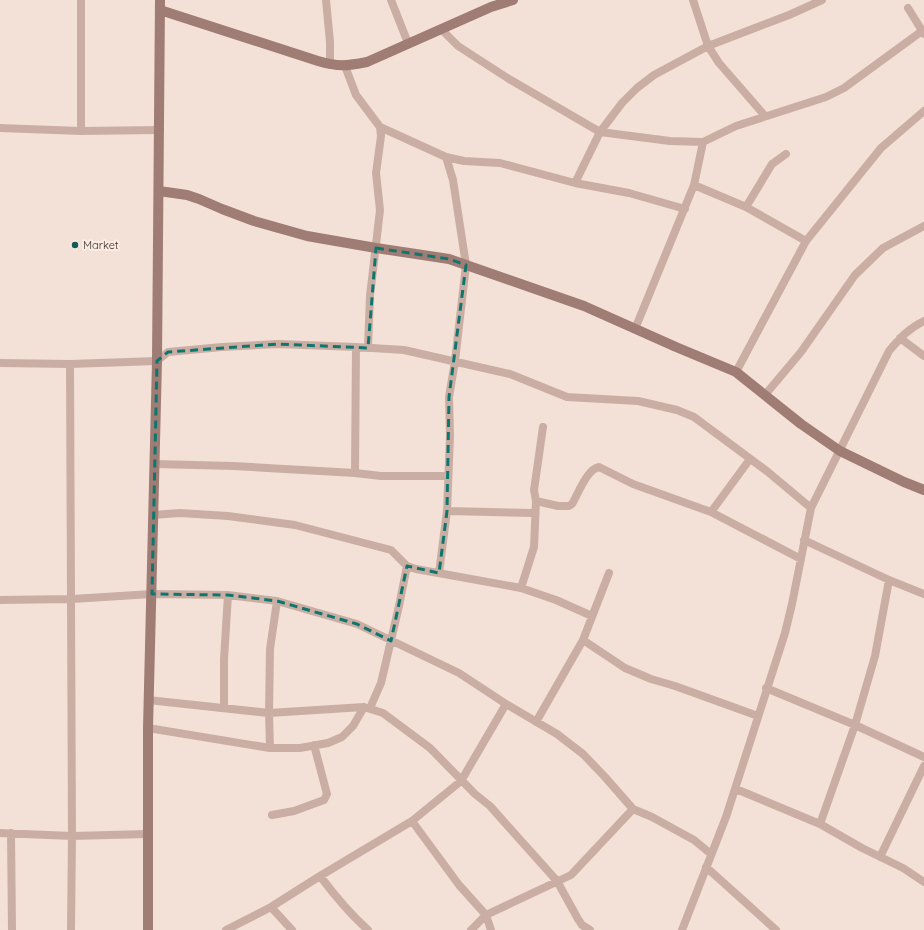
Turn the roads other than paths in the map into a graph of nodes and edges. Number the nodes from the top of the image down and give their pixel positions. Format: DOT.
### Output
graph roads {
  1 [pos="81,0"];
  2 [pos="326,0"];
  3 [pos="391,0"];
  4 [pos="513,0"];
  5 [pos="693,0"];
  6 [pos="822,0"];
  7 [pos="490,4"];
  8 [pos="160,5"];
  9 [pos="908,8"];
  10 [pos="442,30"];
  11 [pos="923,33"];
  12 [pos="408,43"];
  13 [pos="708,46"];
  14 [pos="330,65"];
  15 [pos="345,66"];
  16 [pos="924,111"];
  17 [pos="765,116"];
  18 [pos="380,127"];
  19 [pos="0,128"];
  20 [pos="160,130"];
  21 [pos="81,131"];
  22 [pos="600,132"];
  23 [pos="703,142"];
  24 [pos="786,154"];
  25 [pos="446,157"];
  26 [pos="575,183"];
  27 [pos="694,185"];
  28 [pos="159,191"];
  29 [pos="746,207"];
  30 [pos="685,209"];
  31 [pos="924,226"];
  32 [pos="806,241"];
  33 [pos="376,248"];
  34 [pos="466,265"];
  35 [pos="924,321"];
  36 [pos="635,329"];
  37 [pos="900,338"];
  38 [pos="356,347"];
  39 [pos="368,348"];
  40 [pos="924,356"];
  41 [pos="157,361"];
  42 [pos="455,361"];
  43 [pos="0,363"];
  44 [pos="70,364"];
  45 [pos="736,372"];
  46 [pos="765,395"];
  47 [pos="543,427"];
  48 [pos="840,451"];
  49 [pos="750,459"];
  50 [pos="155,464"];
  51 [pos="355,473"];
  52 [pos="448,476"];
  53 [pos="924,490"];
  54 [pos="536,501"];
  55 [pos="811,508"];
  56 [pos="447,511"];
  57 [pos="710,512"];
  58 [pos="534,513"];
  59 [pos="153,515"];
  60 [pos="804,540"];
  61 [pos="800,560"];
  62 [pos="407,566"];
  63 [pos="439,573"];
  64 [pos="609,573"];
  65 [pos="889,580"];
  66 [pos="521,588"];
  67 [pos="152,594"];
  68 [pos="924,594"];
  69 [pos="228,595"];
  70 [pos="72,599"];
  71 [pos="0,600"];
  72 [pos="277,601"];
  73 [pos="592,616"];
  74 [pos="583,640"];
  75 [pos="391,641"];
  76 [pos="766,688"];
  77 [pos="148,700"];
  78 [pos="506,704"];
  79 [pos="224,707"];
  80 [pos="367,708"];
  81 [pos="269,713"];
  82 [pos="758,716"];
  83 [pos="536,722"];
  84 [pos="855,725"];
  85 [pos="148,728"];
  86 [pos="314,745"];
  87 [pos="270,748"];
  88 [pos="924,757"];
  89 [pos="924,766"];
  90 [pos="462,781"];
  91 [pos="736,789"];
  92 [pos="633,809"];
  93 [pos="272,815"];
  94 [pos="412,821"];
  95 [pos="820,824"];
  96 [pos="0,833"];
  97 [pos="11,833"];
  98 [pos="147,834"];
  99 [pos="72,836"];
  100 [pos="711,854"];
  101 [pos="880,857"];
  102 [pos="706,867"];
  103 [pos="320,876"];
  104 [pos="557,881"];
  105 [pos="924,882"];
  106 [pos="271,907"];
  107 [pos="486,915"];
  108 [pos="12,930"];
  109 [pos="71,930"];
  110 [pos="148,930"];
  111 [pos="226,930"];
  112 [pos="292,930"];
  113 [pos="368,930"];
  114 [pos="471,930"];
  115 [pos="491,930"];
  116 [pos="590,930"];
  117 [pos="682,930"];
  118 [pos="776,930"];
  1 -- 21 [label="street"];
  2 -- 14 [label="street"];
  3 -- 12 [label="street"];
  4 -- 7 [label="street"];
  5 -- 13 [label="street"];
  6 -- 13 [label="street"];
  7 -- 10 [label="street"];
  8 -- 14 [label="street"];
  8 -- 20 [label="street"];
  9 -- 11 [label="street"];
  10 -- 12 [label="street"];
  10 -- 22 [label="street"];
  11 -- 17 [label="street"];
  12 -- 15 [label="street"];
  13 -- 17 [label="street"];
  13 -- 22 [label="street"];
  14 -- 15 [label="street"];
  15 -- 18 [label="street"];
  16 -- 32 [label="street"];
  17 -- 23 [label="street"];
  18 -- 25 [label="street"];
  18 -- 33 [label="street"];
  19 -- 21 [label="street"];
  20 -- 21 [label="street"];
  20 -- 28 [label="street"];
  22 -- 23 [label="street"];
  22 -- 26 [label="street"];
  23 -- 27 [label="street"];
  24 -- 29 [label="street"];
  25 -- 26 [label="street"];
  25 -- 34 [label="street"];
  26 -- 30 [label="street"];
  27 -- 29 [label="street"];
  27 -- 30 [label="street"];
  28 -- 33 [label="street"];
  28 -- 41 [label="street"];
  29 -- 32 [label="street"];
  30 -- 36 [label="street"];
  31 -- 46 [label="street"];
  32 -- 45 [label="street"];
  33 -- 34 [label="street"];
  33 -- 39 [label="street"];
  34 -- 36 [label="street"];
  34 -- 42 [label="street"];
  35 -- 37 [label="street"];
  36 -- 45 [label="street"];
  37 -- 40 [label="street"];
  37 -- 48 [label="street"];
  38 -- 39 [label="street"];
  38 -- 41 [label="street"];
  38 -- 51 [label="street"];
  39 -- 42 [label="street"];
  41 -- 44 [label="street"];
  41 -- 50 [label="street"];
  42 -- 49 [label="street"];
  42 -- 52 [label="street"];
  43 -- 44 [label="street"];
  44 -- 70 [label="street"];
  45 -- 46 [label="street"];
  46 -- 48 [label="street"];
  47 -- 54 [label="street"];
  48 -- 53 [label="street"];
  48 -- 55 [label="street"];
  49 -- 55 [label="street"];
  49 -- 57 [label="street"];
  50 -- 51 [label="street"];
  50 -- 59 [label="street"];
  51 -- 52 [label="street"];
  52 -- 56 [label="street"];
  54 -- 57 [label="street"];
  54 -- 58 [label="street"];
  55 -- 60 [label="street"];
  56 -- 58 [label="street"];
  56 -- 63 [label="street"];
  57 -- 61 [label="street"];
  58 -- 66 [label="street"];
  59 -- 62 [label="street"];
  59 -- 67 [label="street"];
  60 -- 61 [label="street"];
  60 -- 65 [label="street"];
  61 -- 76 [label="street"];
  62 -- 63 [label="street"];
  62 -- 75 [label="street"];
  63 -- 66 [label="street"];
  64 -- 73 [label="street"];
  65 -- 68 [label="street"];
  65 -- 84 [label="street"];
  66 -- 73 [label="street"];
  67 -- 69 [label="street"];
  67 -- 70 [label="street"];
  67 -- 77 [label="street"];
  69 -- 72 [label="street"];
  69 -- 79 [label="street"];
  70 -- 71 [label="street"];
  70 -- 99 [label="street"];
  72 -- 75 [label="street"];
  72 -- 81 [label="street"];
  73 -- 74 [label="street"];
  74 -- 82 [label="street"];
  74 -- 83 [label="street"];
  75 -- 78 [label="street"];
  75 -- 80 [label="street"];
  76 -- 82 [label="street"];
  76 -- 84 [label="street"];
  77 -- 79 [label="street"];
  77 -- 85 [label="street"];
  78 -- 83 [label="street"];
  78 -- 90 [label="street"];
  79 -- 81 [label="street"];
  80 -- 81 [label="street"];
  80 -- 86 [label="street"];
  80 -- 90 [label="street"];
  81 -- 87 [label="street"];
  82 -- 91 [label="street"];
  83 -- 92 [label="street"];
  84 -- 88 [label="street"];
  84 -- 95 [label="street"];
  85 -- 87 [label="street"];
  85 -- 98 [label="street"];
  86 -- 87 [label="street"];
  86 -- 93 [label="street"];
  89 -- 101 [label="street"];
  90 -- 94 [label="street"];
  90 -- 104 [label="street"];
  91 -- 95 [label="street"];
  91 -- 100 [label="street"];
  92 -- 100 [label="street"];
  92 -- 104 [label="street"];
  94 -- 103 [label="street"];
  94 -- 107 [label="street"];
  95 -- 101 [label="street"];
  96 -- 97 [label="street"];
  97 -- 99 [label="street"];
  97 -- 108 [label="street"];
  98 -- 99 [label="street"];
  98 -- 110 [label="street"];
  99 -- 109 [label="street"];
  100 -- 102 [label="street"];
  101 -- 105 [label="street"];
  102 -- 117 [label="street"];
  102 -- 118 [label="street"];
  103 -- 106 [label="street"];
  103 -- 113 [label="street"];
  104 -- 107 [label="street"];
  104 -- 116 [label="street"];
  106 -- 111 [label="street"];
  106 -- 112 [label="street"];
  107 -- 114 [label="street"];
  107 -- 115 [label="street"];
}
